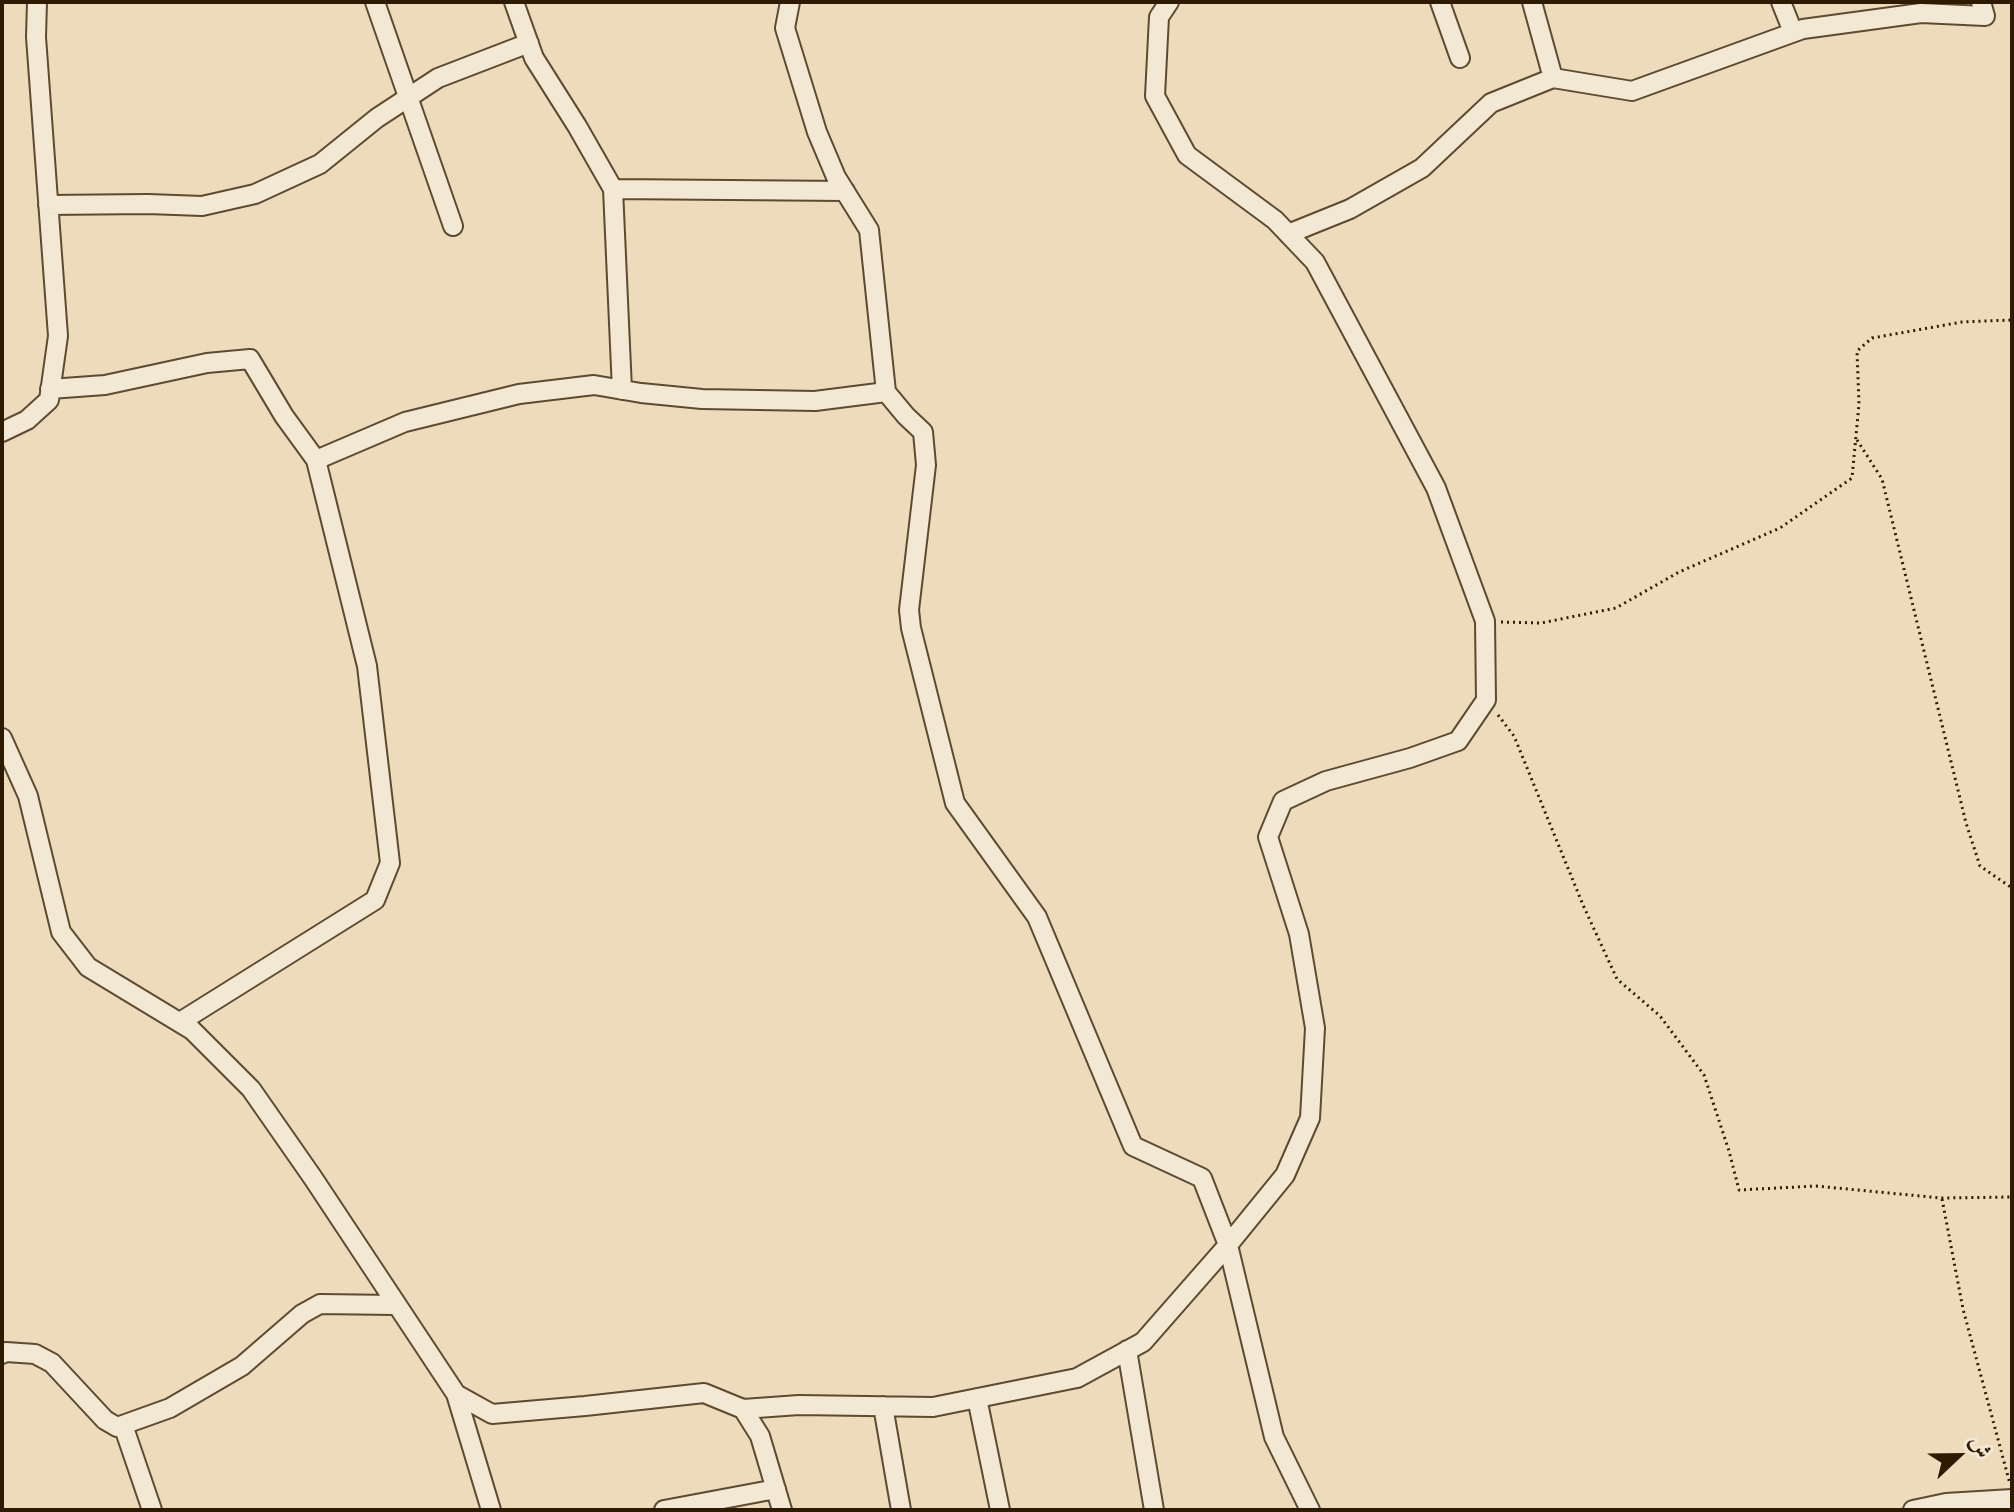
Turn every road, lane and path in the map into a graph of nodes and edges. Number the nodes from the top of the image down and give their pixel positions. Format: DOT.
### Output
graph roads {
  1 [pos="37,2"];
  2 [pos="375,2"];
  3 [pos="514,2"];
  4 [pos="790,2"];
  5 [pos="1169,2"];
  6 [pos="1440,2"];
  7 [pos="1532,2"];
  8 [pos="1781,2"];
  9 [pos="1981,2"];
  10 [pos="1793,32"];
  11 [pos="529,43"];
  12 [pos="1460,58"];
  13 [pos="1553,78"];
  14 [pos="408,98"];
  15 [pos="613,189"];
  16 [pos="845,191"];
  17 [pos="48,205"];
  18 [pos="453,226"];
  19 [pos="1288,234"];
  20 [pos="2012,320"];
  21 [pos="50,389"];
  22 [pos="622,390"];
  23 [pos="886,392"];
  24 [pos="2,432"];
  25 [pos="1856,439"];
  26 [pos="316,460"];
  27 [pos="1485,621"];
  28 [pos="1486,700"];
  29 [pos="2,738"];
  30 [pos="2012,888"];
  31 [pos="180,1022"];
  32 [pos="2012,1197"];
  33 [pos="1941,1198"];
  34 [pos="1228,1245"];
  35 [pos="395,1305"];
  36 [pos="1127,1350"];
  37 [pos="2,1354"];
  38 [pos="456,1394"];
  39 [pos="977,1398"];
  40 [pos="883,1406"];
  41 [pos="743,1409"];
  42 [pos="123,1425"];
  43 [pos="776,1489"];
  44 [pos="2012,1491"];
  45 [pos="2012,1499"];
  46 [pos="152,1510"];
  47 [pos="491,1510"];
  48 [pos="665,1510"];
  49 [pos="782,1510"];
  50 [pos="901,1510"];
  51 [pos="1000,1510"];
  52 [pos="1154,1510"];
  53 [pos="1310,1510"];
  54 [pos="1913,1510"];
  1 -- 17 [label="street"];
  2 -- 14 [label="street"];
  3 -- 11 [label="street"];
  4 -- 16 [label="street"];
  5 -- 19 [label="street"];
  6 -- 12 [label="street"];
  7 -- 13 [label="street"];
  8 -- 10 [label="street"];
  9 -- 10 [label="street"];
  10 -- 13 [label="street"];
  11 -- 14 [label="street"];
  11 -- 15 [label="street"];
  13 -- 19 [label="street"];
  14 -- 17 [label="street"];
  14 -- 18 [label="street"];
  15 -- 16 [label="street"];
  15 -- 22 [label="street"];
  16 -- 23 [label="street"];
  17 -- 21 [label="street"];
  19 -- 27 [label="street"];
  20 -- 25 [label="path"];
  21 -- 24 [label="street"];
  21 -- 26 [label="street"];
  22 -- 23 [label="street"];
  22 -- 26 [label="street"];
  23 -- 34 [label="street"];
  25 -- 27 [label="path"];
  25 -- 30 [label="path"];
  26 -- 31 [label="street"];
  27 -- 28 [label="street"];
  28 -- 33 [label="path"];
  28 -- 34 [label="street"];
  29 -- 31 [label="street"];
  31 -- 35 [label="street"];
  32 -- 33 [label="path"];
  33 -- 44 [label="path"];
  34 -- 36 [label="street"];
  34 -- 53 [label="street"];
  35 -- 38 [label="street"];
  35 -- 42 [label="street"];
  36 -- 39 [label="street"];
  36 -- 52 [label="street"];
  37 -- 42 [label="street"];
  38 -- 41 [label="street"];
  38 -- 47 [label="street"];
  39 -- 40 [label="street"];
  39 -- 51 [label="street"];
  40 -- 41 [label="street"];
  40 -- 50 [label="street"];
  41 -- 43 [label="street"];
  42 -- 46 [label="street"];
  43 -- 48 [label="street"];
  43 -- 49 [label="street"];
  45 -- 54 [label="street"];
}
